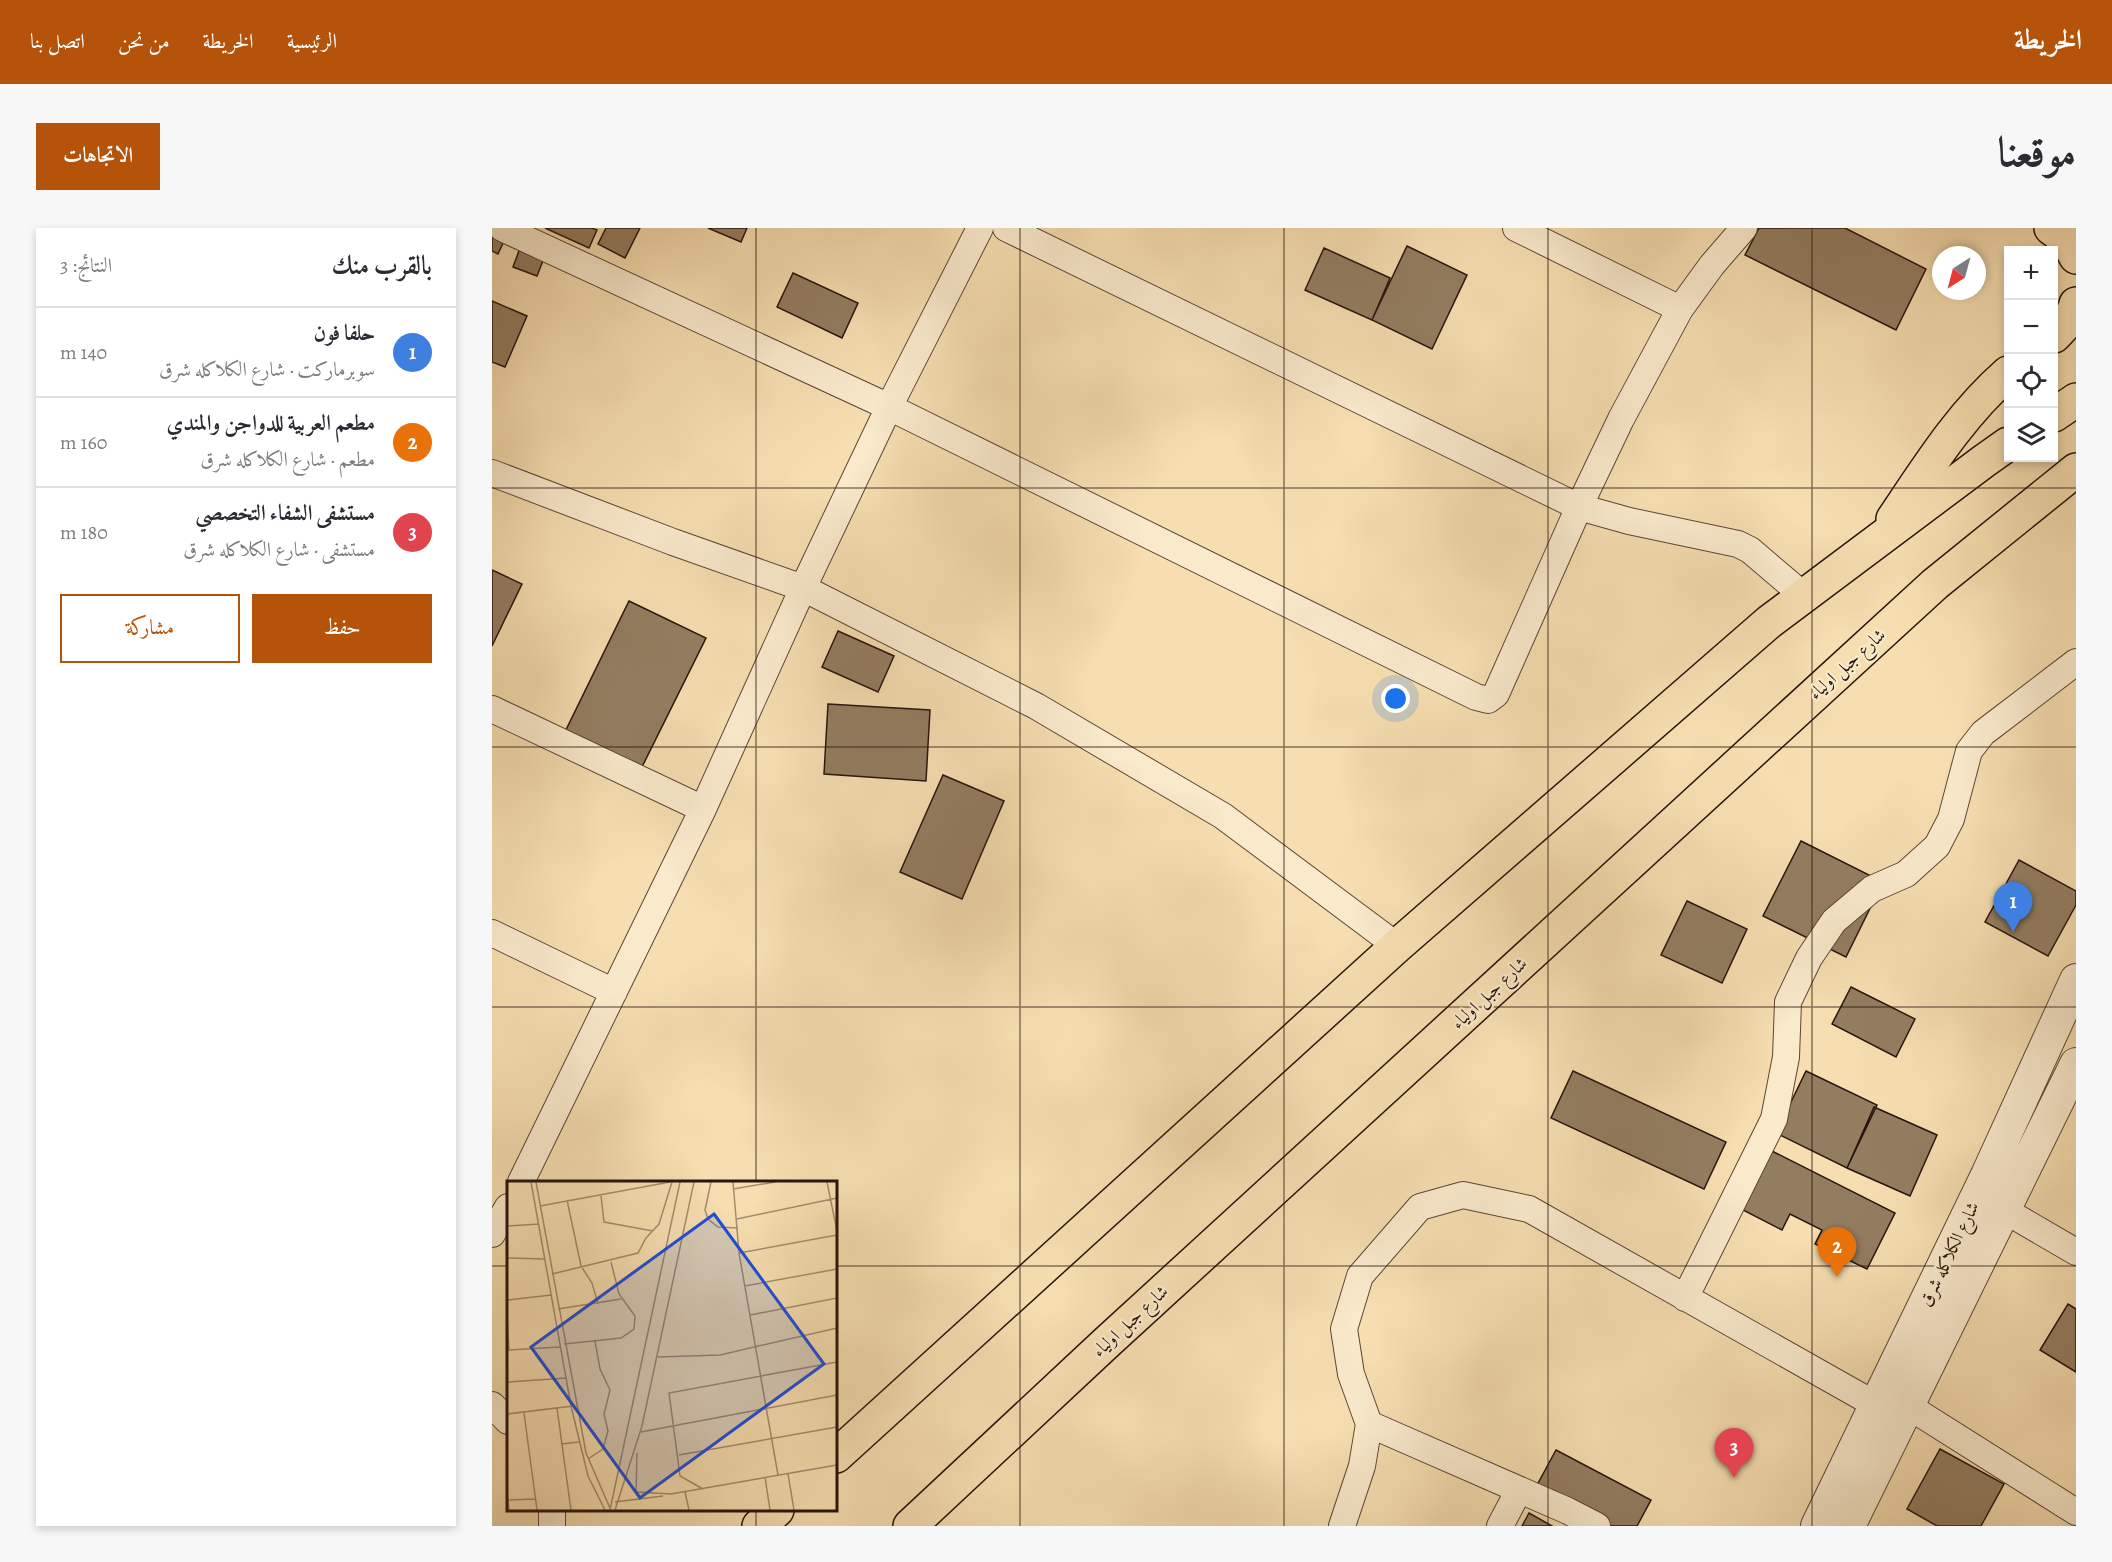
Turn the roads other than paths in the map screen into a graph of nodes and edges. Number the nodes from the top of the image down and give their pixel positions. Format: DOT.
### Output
graph roads {
  1 [pos="502,228"];
  2 [pos="980,228"];
  3 [pos="1006,228"];
  4 [pos="1516,228"];
  5 [pos="1744,228"];
  6 [pos="2051,228"];
  7 [pos="2076,257"];
  8 [pos="2076,304"];
  9 [pos="1680,309"];
  10 [pos="2058,332"];
  11 [pos="2004,377"];
  12 [pos="2076,400"];
  13 [pos="889,407"];
  14 [pos="2058,412"];
  15 [pos="2004,447"];
  16 [pos="2076,470"];
  17 [pos="492,473"];
  18 [pos="1579,507"];
  19 [pos="1879,540"];
  20 [pos="803,588"];
  21 [pos="1804,596"];
  22 [pos="2076,662"];
  23 [pos="492,709"];
  24 [pos="703,809"];
  25 [pos="492,933"];
  26 [pos="1396,946"];
  27 [pos="2076,980"];
  28 [pos="614,992"];
  29 [pos="2068,1017"];
  30 [pos="2076,1064"];
  31 [pos="521,1181"];
  32 [pos="492,1194"];
  33 [pos="507,1202"];
  34 [pos="507,1209"];
  35 [pos="2004,1210"];
  36 [pos="492,1234"];
  37 [pos="2076,1252"];
  38 [pos="1685,1298"];
  39 [pos="492,1405"];
  40 [pos="1876,1405"];
  41 [pos="1908,1406"];
  42 [pos="507,1420"];
  43 [pos="1369,1424"];
  44 [pos="837,1455"];
  45 [pos="1519,1490"];
  46 [pos="775,1511"];
  47 [pos="2076,1512"];
  48 [pos="759,1526"];
  49 [pos="910,1526"];
  50 [pos="1342,1526"];
  51 [pos="1500,1526"];
  52 [pos="1597,1526"];
  53 [pos="1817,1526"];
  54 [pos="1850,1526"];
  1 -- 13 [label="street"];
  2 -- 13 [label="street"];
  3 -- 18 [label="street"];
  4 -- 9 [label="street"];
  5 -- 9 [label="street"];
  6 -- 7 [label="highway"];
  8 -- 10 [label="highway"];
  9 -- 18 [label="street"];
  11 -- 19 [label="highway"];
  12 -- 14 [label="highway"];
  13 -- 18 [label="street"];
  13 -- 20 [label="street"];
  15 -- 19 [label="highway"];
  16 -- 49 [label="highway, شارع جبل اولياء"];
  17 -- 20 [label="street"];
  18 -- 21 [label="street"];
  19 -- 21 [label="highway"];
  20 -- 24 [label="street"];
  20 -- 26 [label="street"];
  21 -- 26 [label="highway"];
  22 -- 38 [label="street"];
  23 -- 24 [label="street"];
  24 -- 28 [label="street"];
  25 -- 28 [label="street"];
  26 -- 44 [label="highway"];
  27 -- 29 [label="street, شارع الكلاكله شرق"];
  28 -- 31 [label="street"];
  29 -- 40 [label="street, شارع الكلاكله شرق"];
  30 -- 35 [label="street, شارع الكلاكله شرق"];
  32 -- 33 [label="street"];
  34 -- 36 [label="street"];
  35 -- 37 [label="street"];
  35 -- 41 [label="street, شارع الكلاكله شرق"];
  38 -- 40 [label="street"];
  38 -- 43 [label="street"];
  39 -- 42 [label="street"];
  40 -- 53 [label="street, شارع الكلاكله شرق"];
  41 -- 47 [label="street"];
  41 -- 54 [label="street, شارع الكلاكله شرق"];
  43 -- 45 [label="street"];
  43 -- 50 [label="street"];
  45 -- 51 [label="street"];
  45 -- 52 [label="street"];
  46 -- 48 [label="highway"];
}
